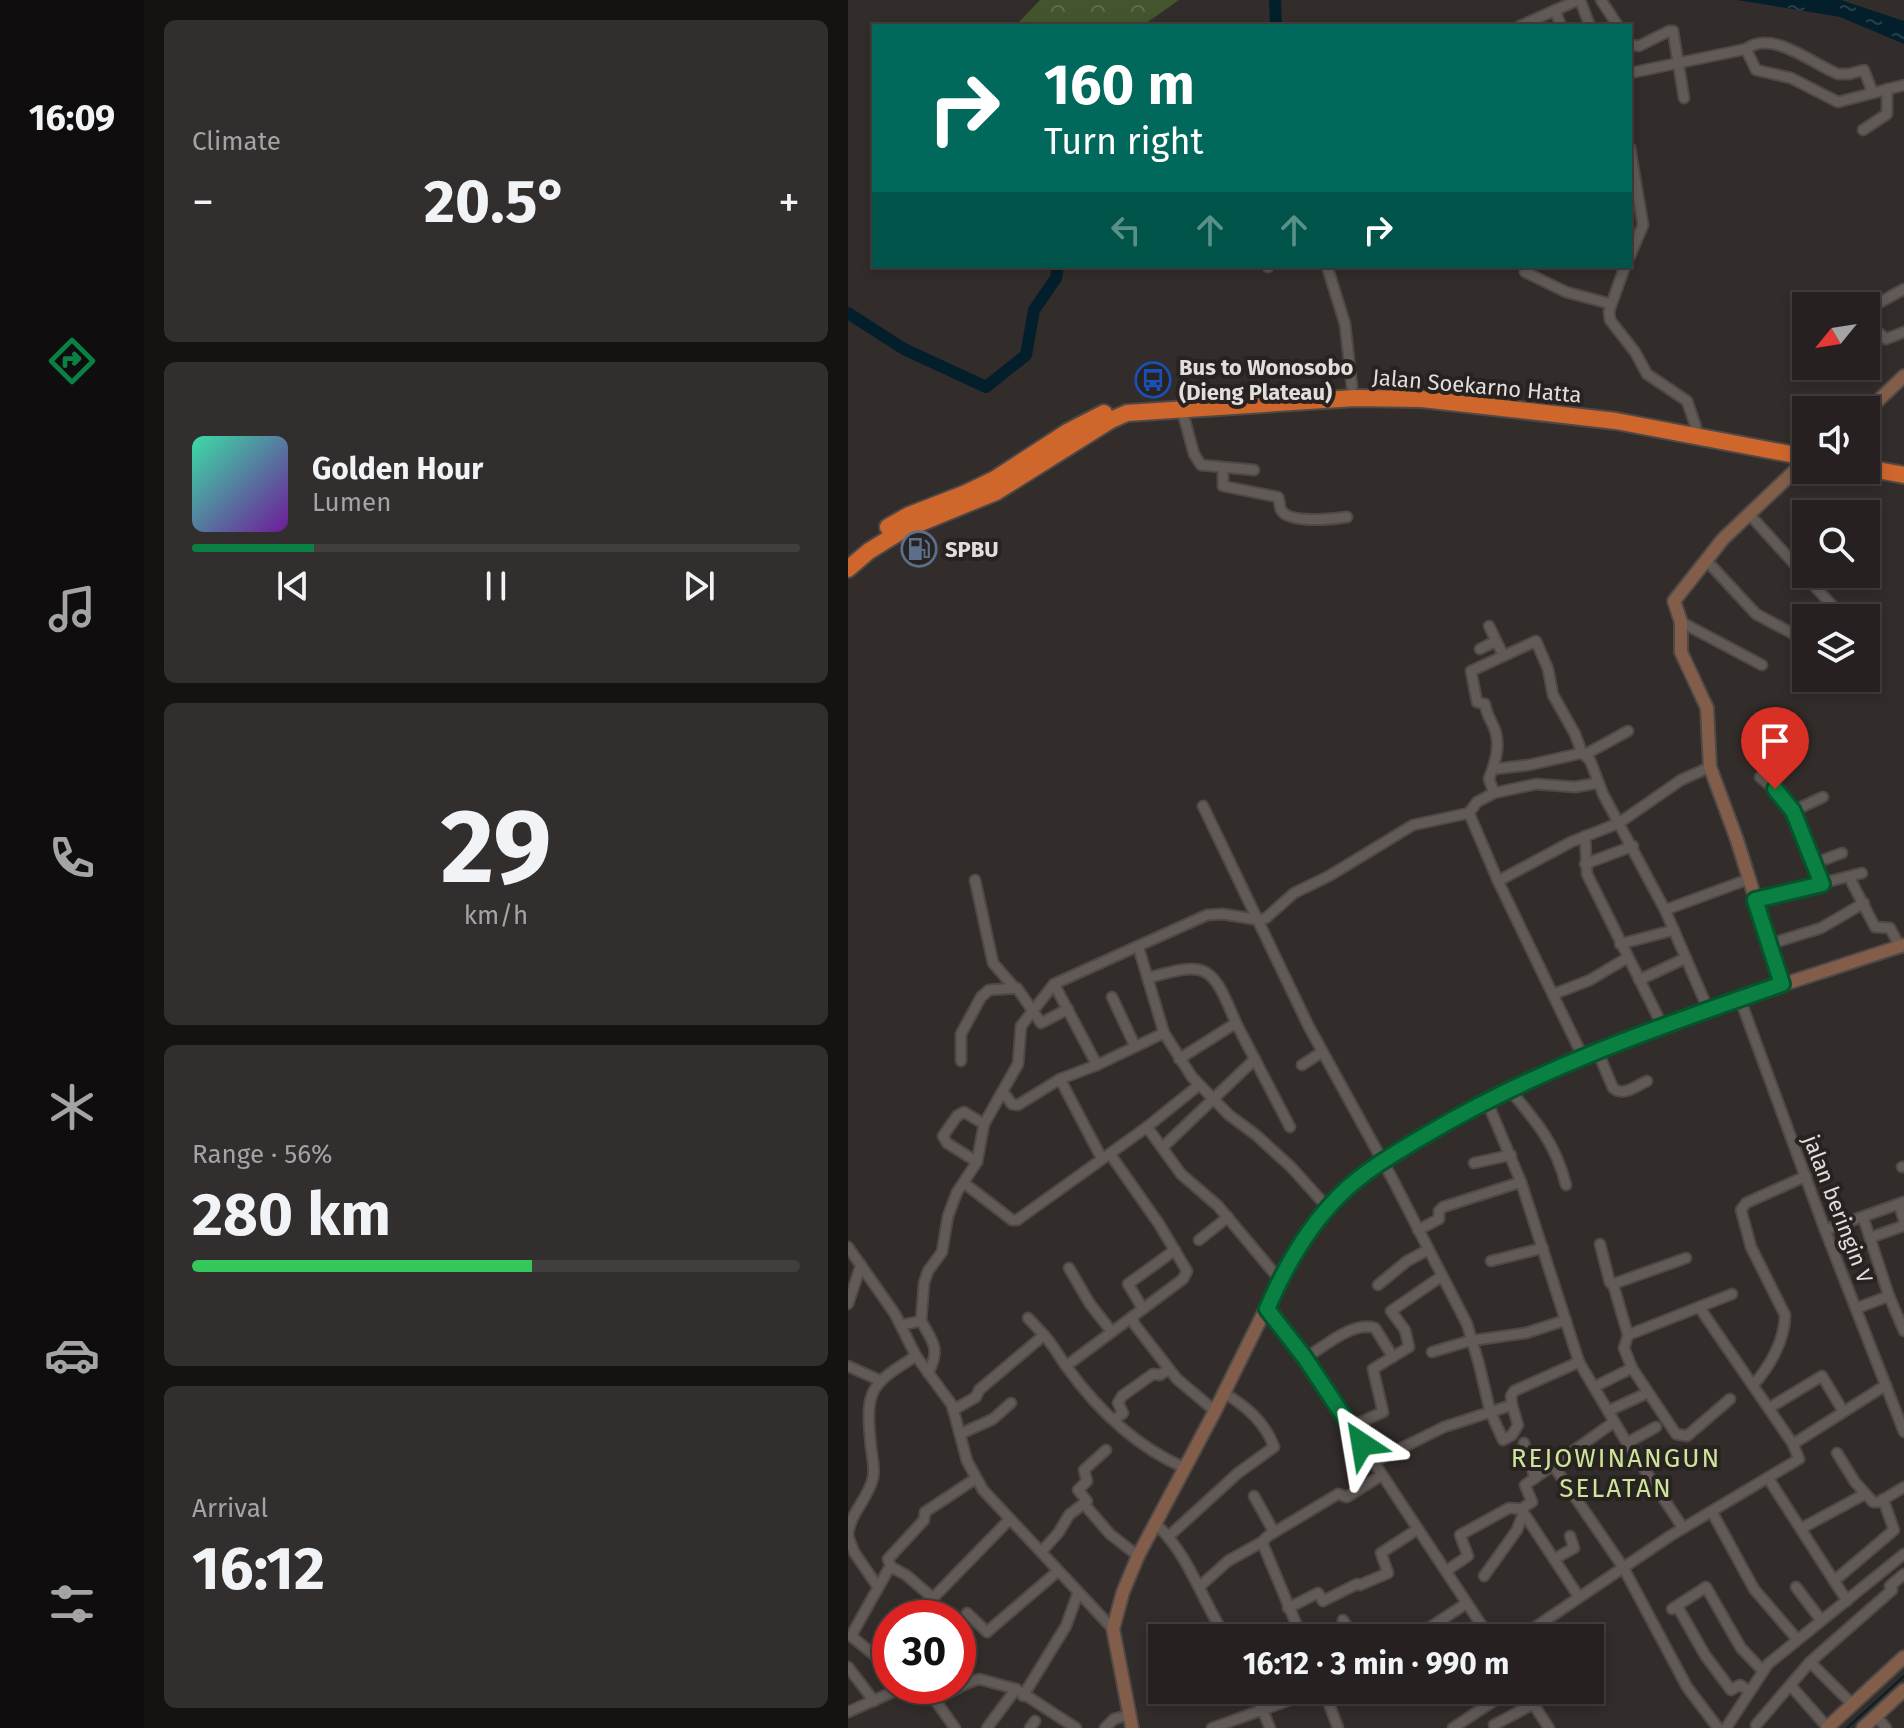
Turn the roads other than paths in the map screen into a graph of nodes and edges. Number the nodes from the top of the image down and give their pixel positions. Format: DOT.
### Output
graph roads {
  1 [pos="1579,0"];
  2 [pos="1601,0"];
  3 [pos="1555,10"];
  4 [pos="1536,22"];
  5 [pos="1560,24"];
  6 [pos="1589,24"];
  7 [pos="1617,24"];
  8 [pos="1632,45"];
  9 [pos="1746,49"];
  10 [pos="1680,62"];
  11 [pos="1632,73"];
  12 [pos="1904,85"];
  13 [pos="1887,89"];
  14 [pos="1872,91"];
  15 [pos="1684,98"];
  16 [pos="1863,130"];
  17 [pos="1632,159"];
  18 [pos="1632,252"];
  19 [pos="1328,268"];
  20 [pos="1624,268"];
  21 [pos="1525,272"];
  22 [pos="1904,289"];
  23 [pos="1880,302"];
  24 [pos="1611,304"];
  25 [pos="1904,332"];
  26 [pos="1880,334"];
  27 [pos="1904,376"];
  28 [pos="1352,387"];
  29 [pos="1880,399"];
  30 [pos="1135,407"];
  31 [pos="1182,410"];
  32 [pos="1696,427"];
  33 [pos="1792,444"];
  34 [pos="1792,455"];
  35 [pos="1880,460"];
  36 [pos="1904,464"];
  37 [pos="1223,468"];
  38 [pos="1254,470"];
  39 [pos="1880,471"];
  40 [pos="1792,472"];
  41 [pos="1904,475"];
  42 [pos="1749,514"];
  43 [pos="1347,517"];
  44 [pos="848,554"];
  45 [pos="1706,560"];
  46 [pos="848,569"];
  47 [pos="1831,604"];
  48 [pos="1681,622"];
  49 [pos="1489,626"];
  50 [pos="1792,633"];
  51 [pos="1496,641"];
  52 [pos="1480,649"];
  53 [pos="1503,655"];
  54 [pos="1762,665"];
  55 [pos="1628,731"];
  56 [pos="1584,753"];
  57 [pos="1710,767"];
  58 [pos="1494,769"];
  59 [pos="1760,777"];
  60 [pos="1598,783"];
  61 [pos="1494,793"];
  62 [pos="1823,797"];
  63 [pos="1203,806"];
  64 [pos="1793,811"];
  65 [pos="1469,813"];
  66 [pos="1619,823"];
  67 [pos="1585,836"];
  68 [pos="1633,846"];
  69 [pos="1842,853"];
  70 [pos="1815,863"];
  71 [pos="1585,864"];
  72 [pos="1862,873"];
  73 [pos="1849,877"];
  74 [pos="1749,879"];
  75 [pos="975,880"];
  76 [pos="1498,881"];
  77 [pos="1822,884"];
  78 [pos="1755,900"];
  79 [pos="1864,903"];
  80 [pos="1665,910"];
  81 [pos="1259,920"];
  82 [pos="1674,930"];
  83 [pos="1620,944"];
  84 [pos="1770,944"];
  85 [pos="1138,946"];
  86 [pos="1902,946"];
  87 [pos="1627,958"];
  88 [pos="1686,958"];
  89 [pos="1148,978"];
  90 [pos="1639,980"];
  91 [pos="1054,984"];
  92 [pos="1782,984"];
  93 [pos="1013,986"];
  94 [pos="1554,994"];
  95 [pos="1112,997"];
  96 [pos="1740,999"];
  97 [pos="1068,1009"];
  98 [pos="1708,1009"];
  99 [pos="1031,1010"];
  100 [pos="1236,1023"];
  101 [pos="1662,1025"];
  102 [pos="1164,1033"];
  103 [pos="1135,1046"];
  104 [pos="1597,1050"];
  105 [pos="1322,1052"];
  106 [pos="1582,1055"];
  107 [pos="1179,1059"];
  108 [pos="1255,1059"];
  109 [pos="961,1061"];
  110 [pos="1097,1065"];
  111 [pos="1302,1065"];
  112 [pos="1060,1079"];
  113 [pos="1647,1081"];
  114 [pos="1199,1085"];
  115 [pos="1509,1089"];
  116 [pos="1003,1092"];
  117 [pos="1486,1099"];
  118 [pos="1214,1100"];
  119 [pos="984,1124"];
  120 [pos="1147,1127"];
  121 [pos="1290,1127"];
  122 [pos="1163,1147"];
  123 [pos="1511,1155"];
  124 [pos="1106,1157"];
  125 [pos="1382,1161"];
  126 [pos="977,1162"];
  127 [pos="1474,1163"];
  128 [pos="1806,1176"];
  129 [pos="1521,1182"];
  130 [pos="966,1184"];
  131 [pos="1566,1185"];
  132 [pos="1902,1203"];
  133 [pos="1328,1208"];
  134 [pos="1228,1217"];
  135 [pos="1863,1217"];
  136 [pos="1904,1225"];
  137 [pos="1418,1230"];
  138 [pos="1825,1230"];
  139 [pos="1872,1237"];
  140 [pos="1199,1240"];
  141 [pos="1600,1244"];
  142 [pos="848,1247"];
  143 [pos="1543,1248"];
  144 [pos="1175,1250"];
  145 [pos="1428,1250"];
  146 [pos="1686,1258"];
  147 [pos="1491,1261"];
  148 [pos="861,1265"];
  149 [pos="1069,1268"];
  150 [pos="1442,1276"];
  151 [pos="1280,1280"];
  152 [pos="1613,1284"];
  153 [pos="1378,1285"];
  154 [pos="1732,1294"];
  155 [pos="1889,1296"];
  156 [pos="848,1304"];
  157 [pos="1699,1307"];
  158 [pos="1857,1308"];
  159 [pos="1143,1309"];
  160 [pos="1267,1309"];
  161 [pos="1132,1317"];
  162 [pos="1028,1318"];
  163 [pos="1566,1320"];
  164 [pos="921,1321"];
  165 [pos="901,1325"];
  166 [pos="1903,1325"];
  167 [pos="1112,1332"];
  168 [pos="1044,1335"];
  169 [pos="1627,1339"];
  170 [pos="1473,1340"];
  171 [pos="1432,1352"];
  172 [pos="916,1356"];
  173 [pos="1393,1357"];
  174 [pos="1305,1358"];
  175 [pos="1579,1362"];
  176 [pos="848,1366"];
  177 [pos="1066,1366"];
  178 [pos="1632,1368"];
  179 [pos="1169,1369"];
  180 [pos="928,1373"];
  181 [pos="879,1380"];
  182 [pos="1753,1385"];
  183 [pos="1886,1385"];
  184 [pos="1594,1387"];
  185 [pos="1224,1393"];
  186 [pos="1643,1395"];
  187 [pos="1730,1399"];
  188 [pos="1011,1403"];
  189 [pos="1512,1405"];
  190 [pos="1769,1408"];
  191 [pos="953,1410"];
  192 [pos="1215,1411"];
  193 [pos="1490,1411"];
  194 [pos="1608,1411"];
  195 [pos="1843,1411"];
  196 [pos="1114,1420"];
  197 [pos="1614,1422"];
  198 [pos="1350,1427"];
  199 [pos="1656,1427"];
  200 [pos="1904,1431"];
  201 [pos="960,1434"];
  202 [pos="1524,1443"];
  203 [pos="1627,1443"];
  204 [pos="1793,1444"];
  205 [pos="1106,1450"];
  206 [pos="1837,1453"];
  207 [pos="1373,1462"];
  208 [pos="1553,1465"];
  209 [pos="1185,1468"];
  210 [pos="1382,1475"];
  211 [pos="1535,1478"];
  212 [pos="1768,1478"];
  213 [pos="975,1479"];
  214 [pos="1904,1487"];
  215 [pos="1865,1494"];
  216 [pos="1254,1496"];
  217 [pos="1883,1499"];
  218 [pos="1084,1504"];
  219 [pos="1522,1512"];
  220 [pos="1712,1512"];
  221 [pos="1009,1520"];
  222 [pos="1156,1524"];
  223 [pos="1683,1528"];
  224 [pos="1802,1528"];
  225 [pos="1418,1529"];
  226 [pos="1274,1532"];
  227 [pos="848,1535"];
  228 [pos="1169,1536"];
  229 [pos="1570,1536"];
  230 [pos="1262,1542"];
  231 [pos="1041,1552"];
  232 [pos="1904,1554"];
  233 [pos="1138,1556"];
  234 [pos="1554,1559"];
  235 [pos="891,1567"];
  236 [pos="1623,1567"];
  237 [pos="1058,1571"];
  238 [pos="1446,1571"];
  239 [pos="1904,1574"];
  240 [pos="1484,1576"];
  241 [pos="1834,1581"];
  242 [pos="878,1587"];
  243 [pos="1199,1587"];
  244 [pos="1796,1587"];
  245 [pos="1078,1593"];
  246 [pos="1579,1597"];
  247 [pos="1847,1601"];
  248 [pos="1467,1603"];
  249 [pos="1288,1608"];
  250 [pos="1343,1620"];
  251 [pos="1821,1620"];
  252 [pos="976,1622"];
  253 [pos="1217,1624"];
  254 [pos="1295,1624"];
  255 [pos="1345,1624"];
  256 [pos="1435,1624"];
  257 [pos="1481,1624"];
  258 [pos="1536,1624"];
  259 [pos="1113,1629"];
  260 [pos="850,1639"];
  261 [pos="1797,1639"];
  262 [pos="872,1655"];
  263 [pos="1904,1657"];
  264 [pos="1810,1662"];
  265 [pos="848,1667"];
  266 [pos="1762,1670"];
  267 [pos="976,1680"];
  268 [pos="1791,1686"];
  269 [pos="1904,1690"];
  270 [pos="1749,1691"];
  271 [pos="1019,1693"];
  272 [pos="872,1698"];
  273 [pos="872,1702"];
  274 [pos="938,1704"];
  275 [pos="1261,1704"];
  276 [pos="1276,1704"];
  277 [pos="1327,1704"];
  278 [pos="1489,1704"];
  279 [pos="1533,1704"];
  280 [pos="1853,1705"];
  281 [pos="1263,1708"];
  282 [pos="848,1712"];
  283 [pos="1876,1716"];
  284 [pos="1131,1721"];
  285 [pos="1494,1725"];
  286 [pos="1756,1725"];
  287 [pos="991,1726"];
  288 [pos="953,1727"];
  289 [pos="1076,1728"];
  290 [pos="1105,1728"];
  291 [pos="1212,1728"];
  292 [pos="1270,1728"];
  293 [pos="1338,1728"];
  294 [pos="1453,1728"];
  295 [pos="1549,1728"];
  296 [pos="1718,1728"];
  297 [pos="1726,1728"];
  298 [pos="1828,1728"];
  299 [pos="1863,1728"];
  300 [pos="1886,1728"];
  1 -- 3 [label="street"];
  1 -- 6 [label="street"];
  2 -- 7 [label="street"];
  3 -- 4 [label="street"];
  3 -- 5 [label="street"];
  8 -- 10 [label="street"];
  9 -- 10 [label="street"];
  9 -- 14 [label="street"];
  9 -- 14 [label="street"];
  10 -- 11 [label="street"];
  10 -- 15 [label="street"];
  12 -- 13 [label="street"];
  13 -- 14 [label="street"];
  13 -- 16 [label="street"];
  17 -- 18 [label="street"];
  19 -- 28 [label="street"];
  20 -- 24 [label="street"];
  21 -- 24 [label="street"];
  22 -- 23 [label="street"];
  24 -- 32 [label="street"];
  25 -- 26 [label="street"];
  27 -- 29 [label="street"];
  28 -- 30 [label="highway, Jalan Soekarno Hatta"];
  28 -- 32 [label="highway, Jalan Soekarno Hatta"];
  30 -- 31 [label="highway, Jalan Soekarno Hatta"];
  30 -- 44 [label="highway, Jalan Soekarno Hatta"];
  30 -- 46 [label="highway, Jalan Soekarno Hatta"];
  31 -- 34 [label="highway, Jalan Soekarno Hatta"];
  31 -- 37 [label="street"];
  32 -- 33 [label="highway, Jalan Soekarno Hatta"];
  35 -- 36 [label="highway"];
  37 -- 38 [label="street"];
  37 -- 43 [label="street"];
  39 -- 41 [label="highway"];
  40 -- 42 [label="street"];
  42 -- 45 [label="street"];
  42 -- 47 [label="street"];
  45 -- 48 [label="street"];
  45 -- 50 [label="street"];
  48 -- 54 [label="street"];
  48 -- 57 [label="street"];
  49 -- 51 [label="street"];
  51 -- 52 [label="street"];
  51 -- 53 [label="street"];
  53 -- 56 [label="street"];
  53 -- 58 [label="street"];
  55 -- 56 [label="street"];
  56 -- 58 [label="street"];
  56 -- 60 [label="street"];
  57 -- 66 [label="street"];
  57 -- 74 [label="street"];
  58 -- 61 [label="street"];
  59 -- 64 [label="street"];
  60 -- 61 [label="street"];
  60 -- 66 [label="street"];
  61 -- 65 [label="street"];
  62 -- 64 [label="street"];
  63 -- 81 [label="street"];
  64 -- 70 [label="street"];
  65 -- 76 [label="street"];
  65 -- 81 [label="street"];
  66 -- 67 [label="street"];
  66 -- 68 [label="street"];
  67 -- 71 [label="street"];
  67 -- 76 [label="street"];
  68 -- 71 [label="street"];
  68 -- 80 [label="street"];
  69 -- 70 [label="street"];
  70 -- 77 [label="street"];
  71 -- 83 [label="street"];
  72 -- 73 [label="street"];
  73 -- 77 [label="street"];
  73 -- 79 [label="street"];
  74 -- 78 [label="street"];
  74 -- 80 [label="street"];
  75 -- 93 [label="street"];
  76 -- 94 [label="street"];
  77 -- 78 [label="street"];
  78 -- 84 [label="street"];
  79 -- 84 [label="street"];
  79 -- 86 [label="street"];
  80 -- 82 [label="street"];
  81 -- 85 [label="street"];
  81 -- 105 [label="street"];
  82 -- 83 [label="street"];
  82 -- 88 [label="street"];
  83 -- 87 [label="street"];
  84 -- 92 [label="street"];
  85 -- 89 [label="street"];
  85 -- 91 [label="street"];
  86 -- 92 [label="street"];
  87 -- 90 [label="street"];
  87 -- 94 [label="street"];
  88 -- 90 [label="street"];
  88 -- 98 [label="street"];
  89 -- 100 [label="street"];
  89 -- 102 [label="street"];
  90 -- 101 [label="street"];
  91 -- 97 [label="street"];
  91 -- 99 [label="street"];
  92 -- 96 [label="street"];
  93 -- 99 [label="street"];
  93 -- 109 [label="street"];
  94 -- 106 [label="street"];
  95 -- 103 [label="street"];
  96 -- 98 [label="street"];
  96 -- 128 [label="street, jalan beringin V"];
  97 -- 99 [label="street"];
  97 -- 110 [label="street"];
  98 -- 101 [label="street"];
  99 -- 116 [label="street"];
  100 -- 107 [label="street"];
  100 -- 108 [label="street"];
  101 -- 104 [label="street"];
  102 -- 103 [label="street"];
  102 -- 107 [label="street"];
  103 -- 110 [label="street"];
  104 -- 106 [label="street"];
  104 -- 113 [label="street"];
  105 -- 111 [label="street"];
  105 -- 125 [label="street"];
  106 -- 115 [label="street"];
  107 -- 114 [label="street"];
  108 -- 118 [label="street"];
  108 -- 121 [label="street"];
  110 -- 112 [label="street"];
  112 -- 116 [label="street"];
  112 -- 124 [label="street"];
  114 -- 118 [label="street"];
  114 -- 120 [label="street"];
  115 -- 117 [label="street"];
  115 -- 131 [label="street"];
  116 -- 119 [label="street"];
  117 -- 123 [label="street"];
  117 -- 125 [label="street"];
  118 -- 122 [label="street"];
  118 -- 133 [label="street"];
  119 -- 126 [label="street"];
  119 -- 126 [label="street"];
  120 -- 122 [label="street"];
  120 -- 124 [label="street"];
  122 -- 134 [label="street"];
  123 -- 127 [label="street"];
  123 -- 129 [label="street"];
  124 -- 130 [label="street"];
  124 -- 144 [label="street"];
  125 -- 133 [label="street"];
  125 -- 137 [label="street"];
  126 -- 130 [label="street"];
  128 -- 138 [label="street, jalan beringin V"];
  128 -- 182 [label="street"];
  129 -- 137 [label="street"];
  129 -- 143 [label="street"];
  130 -- 164 [label="street"];
  132 -- 135 [label="street"];
  132 -- 136 [label="street"];
  133 -- 151 [label="street"];
  134 -- 140 [label="street"];
  134 -- 151 [label="street"];
  135 -- 138 [label="street"];
  135 -- 139 [label="street"];
  136 -- 139 [label="street"];
  137 -- 145 [label="street"];
  138 -- 158 [label="street, jalan beringin V"];
  139 -- 155 [label="street"];
  141 -- 152 [label="street"];
  142 -- 148 [label="street"];
  143 -- 147 [label="street"];
  143 -- 163 [label="street"];
  144 -- 159 [label="street"];
  144 -- 159 [label="street"];
  145 -- 150 [label="street"];
  145 -- 153 [label="street"];
  146 -- 152 [label="street"];
  148 -- 156 [label="street"];
  148 -- 165 [label="street"];
  149 -- 167 [label="street"];
  150 -- 170 [label="street"];
  150 -- 173 [label="street"];
  151 -- 160 [label="street"];
  152 -- 169 [label="street"];
  154 -- 157 [label="street"];
  155 -- 158 [label="street"];
  155 -- 166 [label="street"];
  157 -- 169 [label="street"];
  157 -- 182 [label="street"];
  158 -- 183 [label="street, jalan beringin V"];
  159 -- 161 [label="street"];
  160 -- 174 [label="street"];
  160 -- 185 [label="street"];
  161 -- 167 [label="street"];
  161 -- 179 [label="street"];
  162 -- 168 [label="street"];
  163 -- 170 [label="street"];
  163 -- 175 [label="street"];
  164 -- 165 [label="street"];
  164 -- 180 [label="street"];
  165 -- 172 [label="street"];
  167 -- 177 [label="street"];
  168 -- 177 [label="street"];
  168 -- 191 [label="street"];
  169 -- 178 [label="street"];
  170 -- 171 [label="street"];
  170 -- 193 [label="street"];
  172 -- 180 [label="street"];
  172 -- 181 [label="street"];
  173 -- 174 [label="street"];
  173 -- 198 [label="street"];
  174 -- 198 [label="street"];
  175 -- 184 [label="street"];
  175 -- 189 [label="street"];
  176 -- 181 [label="street"];
  177 -- 196 [label="street"];
  178 -- 184 [label="street"];
  178 -- 187 [label="street"];
  179 -- 192 [label="street"];
  179 -- 196 [label="street"];
  180 -- 191 [label="street"];
  181 -- 227 [label="street"];
  182 -- 190 [label="street"];
  183 -- 195 [label="street"];
  183 -- 200 [label="street, jalan beringin V"];
  184 -- 194 [label="street"];
  185 -- 192 [label="street"];
  185 -- 228 [label="street"];
  186 -- 194 [label="street"];
  188 -- 201 [label="street"];
  189 -- 193 [label="street"];
  189 -- 193 [label="street"];
  190 -- 195 [label="street"];
  190 -- 204 [label="street"];
  191 -- 201 [label="street"];
  192 -- 209 [label="street"];
  193 -- 207 [label="street"];
  194 -- 197 [label="street"];
  195 -- 204 [label="street"];
  196 -- 209 [label="street"];
  197 -- 203 [label="street"];
  197 -- 208 [label="street"];
  198 -- 207 [label="street"];
  199 -- 203 [label="street"];
  201 -- 213 [label="street"];
  202 -- 211 [label="street"];
  203 -- 223 [label="street"];
  204 -- 212 [label="street"];
  205 -- 218 [label="street"];
  206 -- 215 [label="street"];
  207 -- 210 [label="street"];
  208 -- 211 [label="street"];
  208 -- 236 [label="street"];
  209 -- 222 [label="street"];
  210 -- 225 [label="street"];
  210 -- 226 [label="street"];
  211 -- 219 [label="street"];
  212 -- 220 [label="street"];
  212 -- 224 [label="street"];
  213 -- 221 [label="street"];
  213 -- 235 [label="street"];
  214 -- 217 [label="street"];
  215 -- 217 [label="street"];
  215 -- 224 [label="street"];
  216 -- 226 [label="street"];
  217 -- 241 [label="street"];
  218 -- 231 [label="street"];
  218 -- 233 [label="street"];
  219 -- 234 [label="street"];
  219 -- 238 [label="street"];
  219 -- 240 [label="street"];
  220 -- 223 [label="street"];
  220 -- 261 [label="street"];
  221 -- 231 [label="street"];
  221 -- 235 [label="street"];
  222 -- 228 [label="street"];
  222 -- 233 [label="street"];
  223 -- 236 [label="street"];
  224 -- 241 [label="street"];
  225 -- 238 [label="street"];
  225 -- 249 [label="street"];
  226 -- 230 [label="street"];
  227 -- 242 [label="street"];
  228 -- 243 [label="street"];
  229 -- 234 [label="street"];
  230 -- 243 [label="street"];
  230 -- 249 [label="street"];
  231 -- 237 [label="street"];
  232 -- 247 [label="street"];
  233 -- 259 [label="street"];
  234 -- 246 [label="street"];
  235 -- 242 [label="street"];
  236 -- 246 [label="street"];
  236 -- 296 [label="street"];
  237 -- 245 [label="street"];
  237 -- 252 [label="street"];
  238 -- 248 [label="street"];
  239 -- 264 [label="street"];
  241 -- 247 [label="street"];
  242 -- 260 [label="street"];
  243 -- 253 [label="street"];
  244 -- 251 [label="street"];
  245 -- 259 [label="street"];
  245 -- 271 [label="street"];
  246 -- 258 [label="street"];
  247 -- 251 [label="street"];
  248 -- 256 [label="street"];
  248 -- 257 [label="street"];
  249 -- 254 [label="street"];
  250 -- 255 [label="street"];
  251 -- 261 [label="street"];
  259 -- 284 [label="street"];
  260 -- 262 [label="street"];
  261 -- 266 [label="street"];
  263 -- 280 [label="street"];
  264 -- 268 [label="street"];
  264 -- 280 [label="street"];
  265 -- 272 [label="street"];
  266 -- 270 [label="street"];
  266 -- 270 [label="street"];
  267 -- 271 [label="street"];
  268 -- 286 [label="street"];
  268 -- 298 [label="street"];
  269 -- 283 [label="street"];
  270 -- 297 [label="street"];
  271 -- 287 [label="street"];
  271 -- 289 [label="street"];
  273 -- 282 [label="street"];
  274 -- 288 [label="street"];
  275 -- 281 [label="street"];
  276 -- 281 [label="street"];
  277 -- 293 [label="street"];
  278 -- 294 [label="street"];
  279 -- 285 [label="street"];
  279 -- 295 [label="street"];
  280 -- 298 [label="street"];
  281 -- 291 [label="street"];
  281 -- 292 [label="street"];
  283 -- 299 [label="street"];
  283 -- 300 [label="street"];
  284 -- 290 [label="street"];
}
